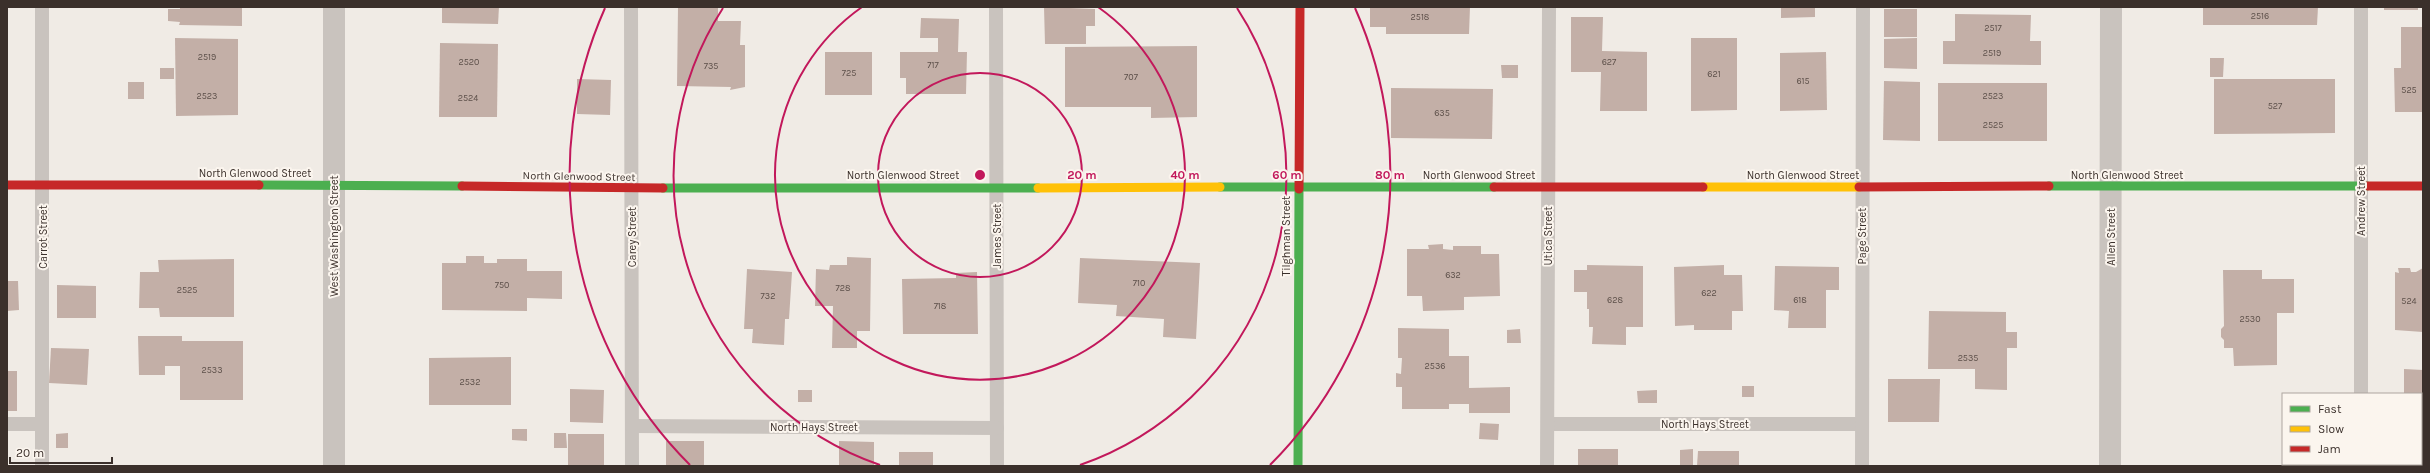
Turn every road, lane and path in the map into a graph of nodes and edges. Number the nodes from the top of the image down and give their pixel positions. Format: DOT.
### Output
graph roads {
  1 [pos="42,7"];
  2 [pos="334,7"];
  3 [pos="631,7"];
  4 [pos="996,7"];
  5 [pos="1300,7"];
  6 [pos="1549,7"];
  7 [pos="1863,7"];
  8 [pos="2111,7"];
  9 [pos="2361,7"];
  10 [pos="7,185"];
  11 [pos="43,185"];
  12 [pos="334,185"];
  13 [pos="998,186"];
  14 [pos="1548,186"];
  15 [pos="2361,186"];
  16 [pos="2423,186"];
  17 [pos="1299,187"];
  18 [pos="1862,187"];
  19 [pos="2111,187"];
  20 [pos="631,188"];
  21 [pos="2361,393"];
  22 [pos="7,424"];
  23 [pos="42,424"];
  24 [pos="1548,424"];
  25 [pos="1862,424"];
  26 [pos="632,426"];
  27 [pos="997,428"];
  28 [pos="42,466"];
  29 [pos="334,466"];
  30 [pos="632,466"];
  31 [pos="996,466"];
  32 [pos="1298,466"];
  33 [pos="1547,466"];
  34 [pos="1862,466"];
  35 [pos="2110,466"];
  1 -- 11 [label="lane, Carrot Street"];
  2 -- 12 [label="street, West Washington Street"];
  3 -- 20 [label="lane, Carey Street"];
  4 -- 13 [label="lane, James Street"];
  5 -- 17 [label="street, Tilghman Street"];
  6 -- 14 [label="lane, Utica Street"];
  7 -- 18 [label="lane, Page Street"];
  8 -- 19 [label="street, Allen Street"];
  9 -- 15 [label="lane, Andrew Street"];
  10 -- 11 [label="street, North Glenwood Street"];
  11 -- 12 [label="street, North Glenwood Street"];
  11 -- 23 [label="lane, Carrot Street"];
  12 -- 20 [label="street, North Glenwood Street"];
  12 -- 29 [label="street, West Washington Street"];
  13 -- 17 [label="street, North Glenwood Street"];
  13 -- 20 [label="street, North Glenwood Street"];
  13 -- 27 [label="lane, James Street"];
  14 -- 17 [label="street, North Glenwood Street"];
  14 -- 18 [label="street, North Glenwood Street"];
  14 -- 24 [label="lane, Utica Street"];
  15 -- 16 [label="street, North Glenwood Street"];
  15 -- 19 [label="street, North Glenwood Street"];
  15 -- 21 [label="lane, Andrew Street"];
  17 -- 32 [label="street, Tilghman Street"];
  18 -- 19 [label="street, North Glenwood Street"];
  18 -- 25 [label="lane, Page Street"];
  19 -- 35 [label="street, Allen Street"];
  20 -- 26 [label="lane, Carey Street"];
  22 -- 23 [label="lane"];
  23 -- 28 [label="lane, Carrot Street"];
  24 -- 25 [label="lane, North Hays Street"];
  24 -- 33 [label="lane, Utica Street"];
  25 -- 34 [label="lane, Page Street"];
  26 -- 27 [label="lane, North Hays Street"];
  26 -- 30 [label="lane, Carey Street"];
  27 -- 31 [label="lane, James Street"];
}
